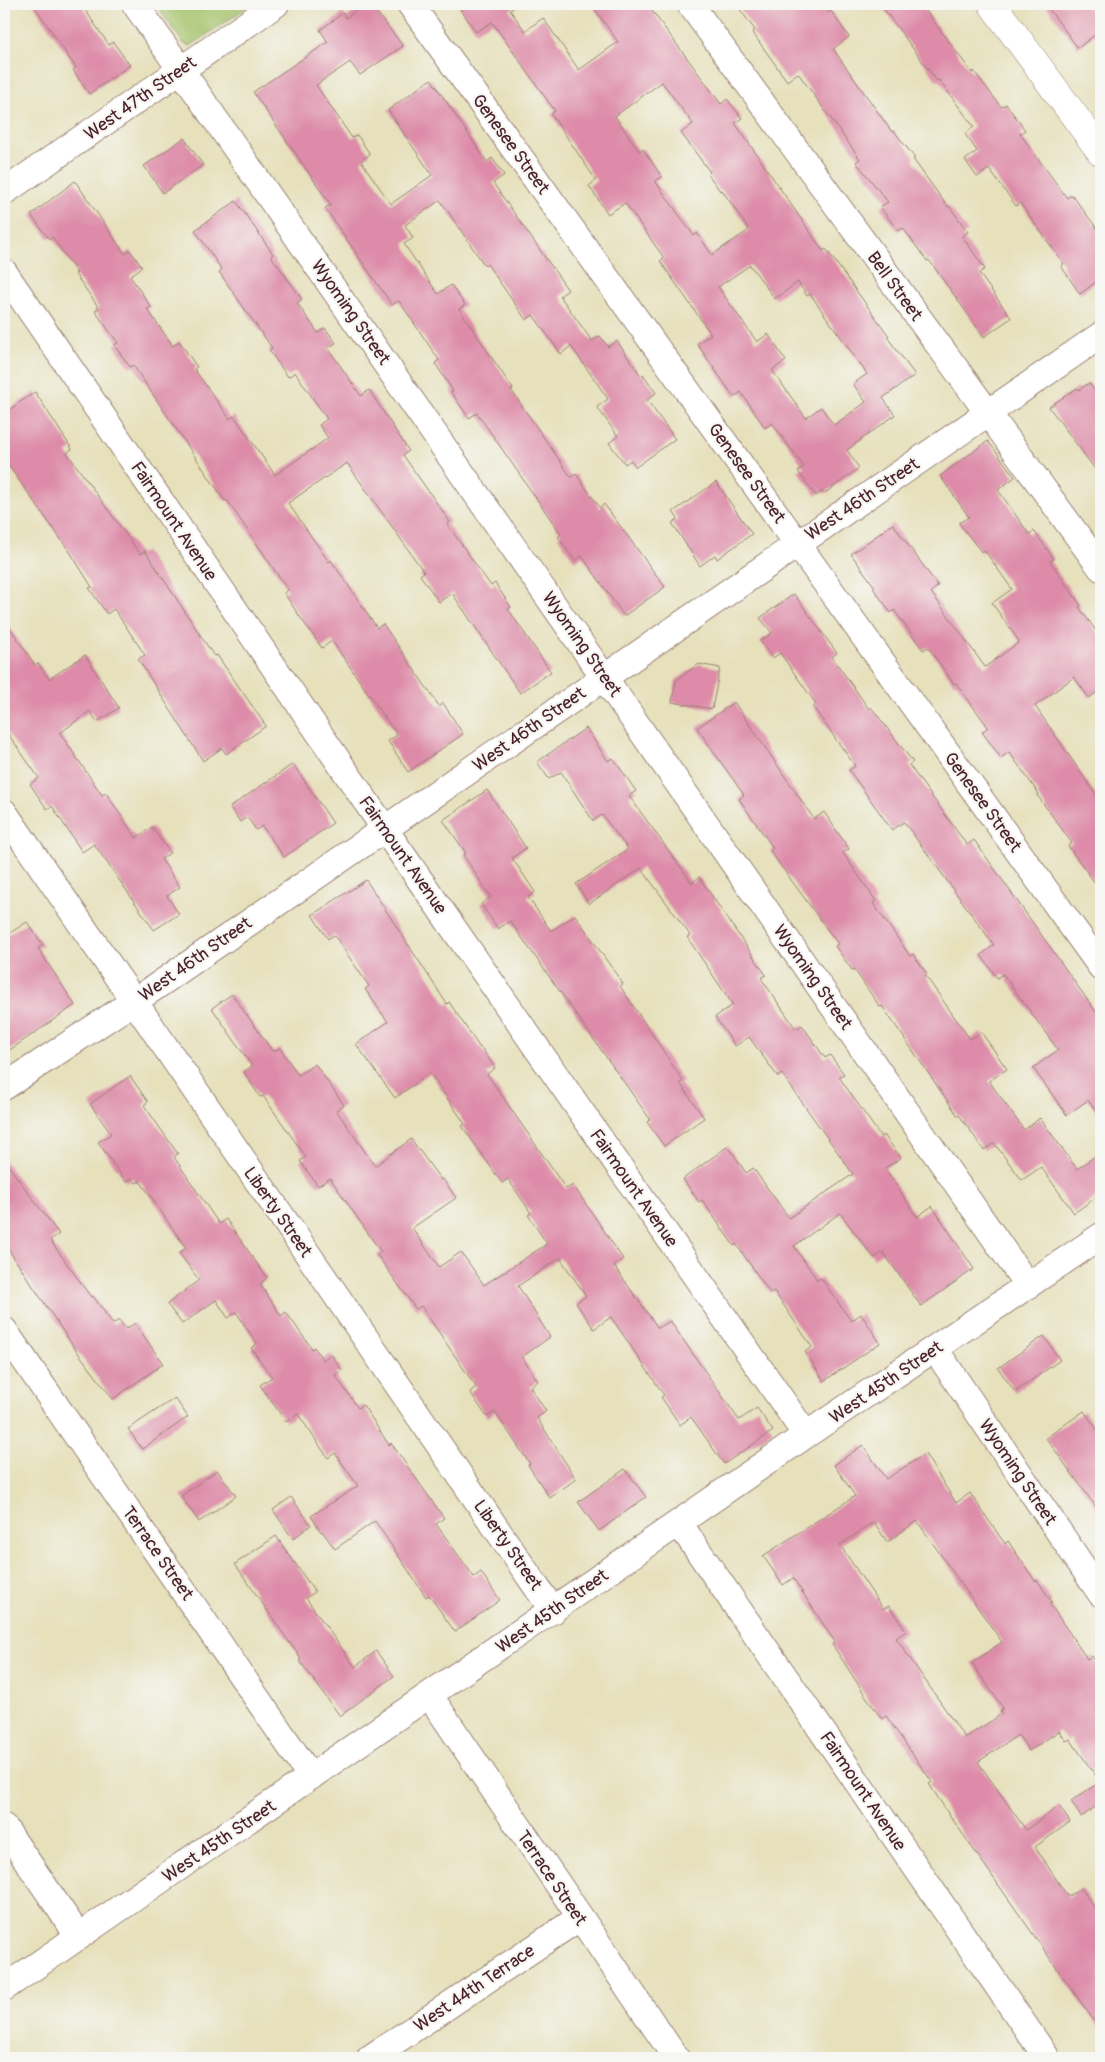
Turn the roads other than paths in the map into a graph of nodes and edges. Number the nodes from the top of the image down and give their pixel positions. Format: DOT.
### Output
graph roads {
  1 [pos="135,4"];
  2 [pos="276,4"];
  3 [pos="410,4"];
  4 [pos="690,4"];
  5 [pos="992,4"];
  6 [pos="182,70"];
  7 [pos="1101,152"];
  8 [pos="4,192"];
  9 [pos="4,272"];
  10 [pos="1101,335"];
  11 [pos="988,413"];
  12 [pos="797,543"];
  13 [pos="1101,568"];
  14 [pos="605,676"];
  15 [pos="4,812"];
  16 [pos="384,829"];
  17 [pos="1101,967"];
  18 [pos="133,1002"];
  19 [pos="4,1087"];
  20 [pos="1101,1236"];
  21 [pos="1028,1286"];
  22 [pos="4,1330"];
  23 [pos="935,1349"];
  24 [pos="806,1436"];
  25 [pos="679,1523"];
  26 [pos="1101,1594"];
  27 [pos="554,1611"];
  28 [pos="430,1696"];
  29 [pos="311,1777"];
  30 [pos="4,1827"];
  31 [pos="579,1918"];
  32 [pos="79,1937"];
  33 [pos="4,1988"];
  34 [pos="370,2058"];
  35 [pos="676,2058"];
  36 [pos="1047,2058"];
  1 -- 6 [label="street, Wyoming Street"];
  2 -- 6 [label="street, West 47th Street"];
  3 -- 12 [label="street, Genesee Street"];
  4 -- 11 [label="street, Bell Street"];
  5 -- 7 [label="street"];
  6 -- 8 [label="street, West 47th Street"];
  6 -- 14 [label="street, Wyoming Street"];
  9 -- 16 [label="street, Fairmount Avenue"];
  10 -- 11 [label="street, West 46th Street"];
  11 -- 12 [label="street, West 46th Street"];
  11 -- 13 [label="street, Bell Street"];
  12 -- 14 [label="street, West 46th Street"];
  12 -- 17 [label="street, Genesee Street"];
  14 -- 16 [label="street, West 46th Street"];
  14 -- 21 [label="street, Wyoming Street"];
  15 -- 18 [label="street, Liberty Street"];
  16 -- 18 [label="street, West 46th Street"];
  16 -- 24 [label="street, Fairmount Avenue"];
  18 -- 19 [label="street, West 46th Street"];
  18 -- 27 [label="street, Liberty Street"];
  20 -- 21 [label="street, West 45th Street"];
  21 -- 23 [label="street, West 45th Street"];
  22 -- 29 [label="street, Terrace Street"];
  23 -- 24 [label="street, West 45th Street"];
  23 -- 26 [label="street, Wyoming Street"];
  24 -- 25 [label="street, West 45th Street"];
  25 -- 27 [label="street, West 45th Street"];
  25 -- 36 [label="street, Fairmount Avenue"];
  27 -- 28 [label="street, West 45th Street"];
  28 -- 29 [label="street, West 45th Street"];
  28 -- 31 [label="street, Terrace Street"];
  29 -- 32 [label="street, West 45th Street"];
  30 -- 32 [label="street"];
  31 -- 34 [label="street, West 44th Terrace"];
  31 -- 35 [label="street, Terrace Street"];
  32 -- 33 [label="street, West 45th Street"];
}
